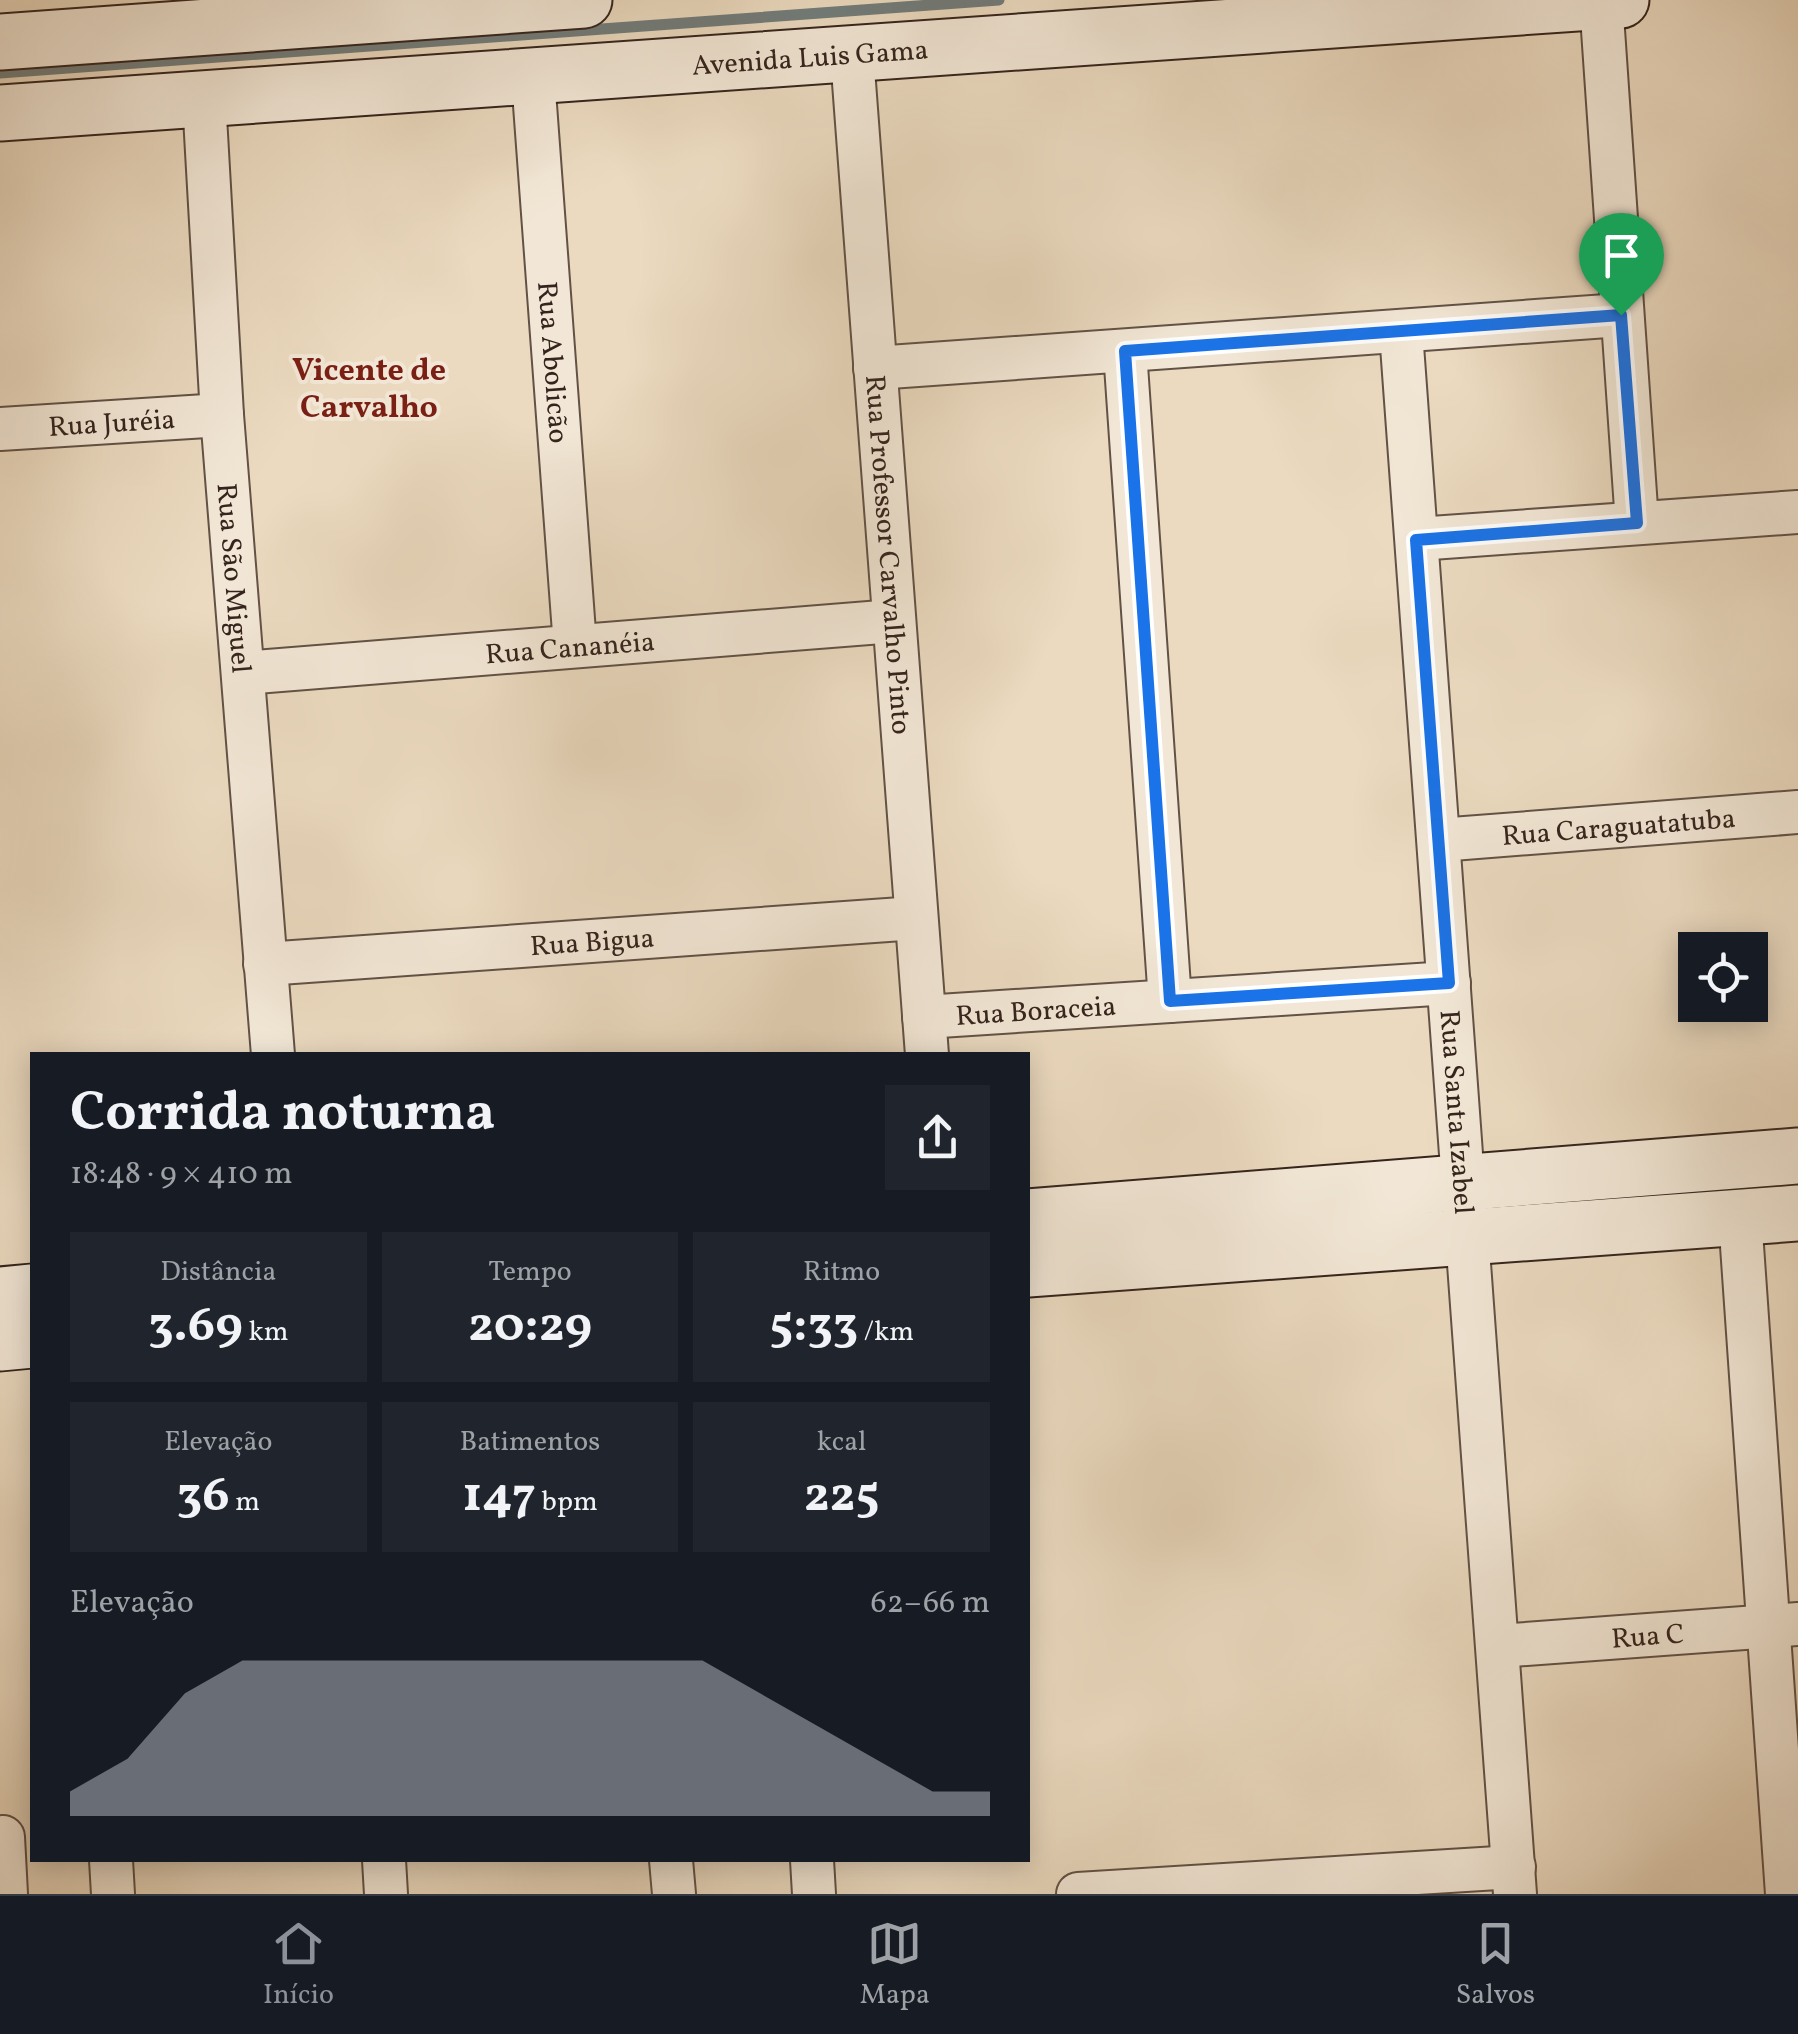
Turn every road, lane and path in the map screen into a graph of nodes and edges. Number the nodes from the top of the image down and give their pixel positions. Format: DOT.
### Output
graph roads {
  1 [pos="584,0"];
  2 [pos="1611,1"];
  3 [pos="438,5"];
  4 [pos="118,17"];
  5 [pos="0,42"];
  6 [pos="852,56"];
  7 [pos="533,78"];
  8 [pos="204,100"];
  9 [pos="0,113"];
  10 [pos="1621,315"];
  11 [pos="1401,332"];
  12 [pos="1125,351"];
  13 [pos="875,368"];
  14 [pos="222,414"];
  15 [pos="0,429"];
  16 [pos="1798,512"];
  17 [pos="1637,523"];
  18 [pos="1416,540"];
  19 [pos="894,620"];
  20 [pos="575,646"];
  21 [pos="243,673"];
  22 [pos="1798,812"];
  23 [pos="1439,840"];
  24 [pos="916,918"];
  25 [pos="266,964"];
  26 [pos="1449,983"];
  27 [pos="1170,1001"];
  28 [pos="925,1036"];
  29 [pos="273,1052"];
  30 [pos="1798,1156"];
  31 [pos="1466,1210"];
  32 [pos="1798,1213"];
  33 [pos="1030,1217"];
  34 [pos="1740,1217"];
  35 [pos="1030,1269"];
  36 [pos="30,1292"];
  37 [pos="0,1294"];
  38 [pos="30,1340"];
  39 [pos="0,1343"];
  40 [pos="1783,1625"];
  41 [pos="1498,1646"];
  42 [pos="1789,1784"];
  43 [pos="12,1837"];
  44 [pos="111,1862"];
  45 [pos="384,1862"];
  46 [pos="671,1862"];
  47 [pos="812,1862"];
  48 [pos="1515,1881"];
  49 [pos="6,1894"];
  50 [pos="114,1894"];
  51 [pos="386,1894"];
  52 [pos="674,1894"];
  53 [pos="814,1894"];
  54 [pos="1078,1894"];
  55 [pos="1786,1894"];
  1 -- 3 [label="street"];
  2 -- 6 [label="street, Avenida Luis Gama"];
  2 -- 10 [label="street"];
  3 -- 4 [label="street"];
  4 -- 5 [label="street"];
  6 -- 7 [label="street, Avenida Luis Gama"];
  6 -- 13 [label="street, Rua Professor Carvalho Pinto"];
  7 -- 8 [label="street, Avenida Luis Gama"];
  7 -- 20 [label="street, Rua Abolicão"];
  8 -- 9 [label="street, Avenida Luis Gama"];
  8 -- 14 [label="street, Rua São Miguel"];
  10 -- 11 [label="street"];
  10 -- 17 [label="street"];
  11 -- 12 [label="street"];
  11 -- 18 [label="street, Rua Santa Izabel"];
  12 -- 13 [label="street"];
  12 -- 27 [label="street"];
  13 -- 19 [label="street, Rua Professor Carvalho Pinto"];
  14 -- 15 [label="street, Rua Juréia"];
  14 -- 21 [label="street, Rua São Miguel"];
  16 -- 17 [label="street"];
  17 -- 18 [label="street"];
  18 -- 23 [label="street, Rua Santa Izabel"];
  19 -- 20 [label="street, Rua Cananéia"];
  19 -- 24 [label="street, Rua Professor Carvalho Pinto"];
  20 -- 21 [label="street, Rua Cananéia"];
  21 -- 25 [label="street, Rua São Miguel"];
  22 -- 23 [label="street, Rua Caraguatatuba"];
  23 -- 26 [label="street, Rua Santa Izabel"];
  24 -- 25 [label="street, Rua Bigua"];
  24 -- 28 [label="street, Rua Professor Carvalho Pinto"];
  25 -- 29 [label="street, Rua São Miguel"];
  26 -- 27 [label="street, Rua Boraceia"];
  26 -- 31 [label="street, Rua Santa Izabel"];
  27 -- 28 [label="street, Rua Boraceia"];
  30 -- 31 [label="street"];
  31 -- 33 [label="street"];
  31 -- 34 [label="street"];
  31 -- 35 [label="street"];
  31 -- 41 [label="street, Rua Santa Izabel"];
  32 -- 34 [label="street"];
  34 -- 40 [label="street"];
  36 -- 37 [label="street"];
  38 -- 39 [label="street"];
  40 -- 41 [label="street, Rua C"];
  40 -- 42 [label="street"];
  41 -- 48 [label="street, Rua Santa Izabel"];
  42 -- 55 [label="street"];
  43 -- 49 [label="street"];
  44 -- 50 [label="street"];
  45 -- 51 [label="street"];
  46 -- 52 [label="street"];
  47 -- 53 [label="street"];
  48 -- 54 [label="street"];
}
